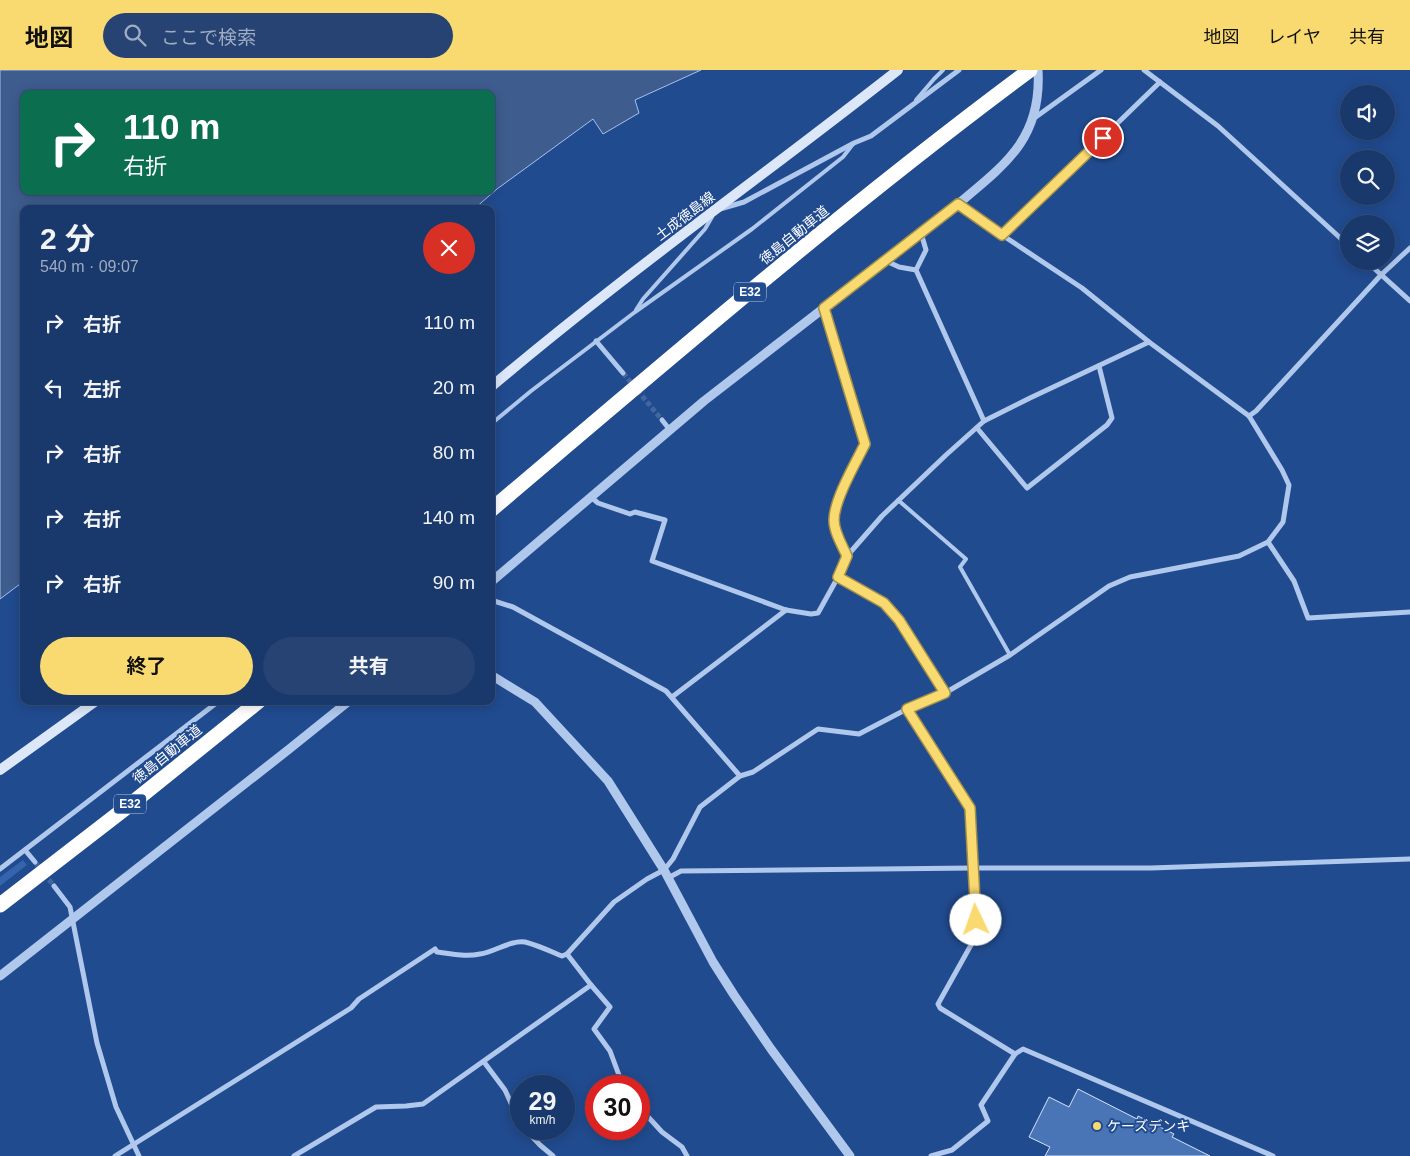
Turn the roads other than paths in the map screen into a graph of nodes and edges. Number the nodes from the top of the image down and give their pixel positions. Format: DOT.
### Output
graph roads {
  1 [pos="898,70"];
  2 [pos="943,70"];
  3 [pos="959,70"];
  4 [pos="1030,70"];
  5 [pos="1038,70"];
  6 [pos="1101,70"];
  7 [pos="1144,70"];
  8 [pos="1160,82"];
  9 [pos="913,104"];
  10 [pos="1032,120"];
  11 [pos="854,143"];
  12 [pos="958,204"];
  13 [pos="715,211"];
  14 [pos="921,233"];
  15 [pos="1002,235"];
  16 [pos="1340,238"];
  17 [pos="1410,248"];
  18 [pos="884,260"];
  19 [pos="916,270"];
  20 [pos="1375,270"];
  21 [pos="1380,275"];
  22 [pos="1410,301"];
  23 [pos="824,308"];
  24 [pos="634,312"];
  25 [pos="596,341"];
  26 [pos="1149,342"];
  27 [pos="1099,366"];
  28 [pos="623,373"];
  29 [pos="495,384"];
  30 [pos="1249,416"];
  31 [pos="662,420"];
  32 [pos="495,421"];
  33 [pos="984,421"];
  34 [pos="977,428"];
  35 [pos="670,430"];
  36 [pos="592,498"];
  37 [pos="898,500"];
  38 [pos="495,507"];
  39 [pos="1268,542"];
  40 [pos="847,556"];
  41 [pos="838,577"];
  42 [pos="495,579"];
  43 [pos="495,601"];
  44 [pos="786,610"];
  45 [pos="1410,612"];
  46 [pos="1010,655"];
  47 [pos="495,677"];
  48 [pos="945,693"];
  49 [pos="672,697"];
  50 [pos="90,705"];
  51 [pos="214,705"];
  52 [pos="254,705"];
  53 [pos="343,705"];
  54 [pos="907,709"];
  55 [pos="0,770"];
  56 [pos="740,776"];
  57 [pos="25,850"];
  58 [pos="1410,859"];
  59 [pos="35,862"];
  60 [pos="974,868"];
  61 [pos="0,869"];
  62 [pos="666,874"];
  63 [pos="54,886"];
  64 [pos="0,905"];
  65 [pos="72,920"];
  66 [pos="567,954"];
  67 [pos="0,976"];
  68 [pos="590,985"];
  69 [pos="1015,1054"];
  70 [pos="484,1062"];
  71 [pos="619,1075"];
  72 [pos="510,1102"];
  73 [pos="650,1118"];
  74 [pos="535,1140"];
  75 [pos="134,1145"];
  76 [pos="115,1156"];
  77 [pos="139,1156"];
  78 [pos="294,1156"];
  79 [pos="553,1156"];
  80 [pos="687,1156"];
  81 [pos="850,1156"];
  82 [pos="931,1156"];
  83 [pos="1273,1156"];
  1 -- 13 [label="main road, 土成徳島線"];
  2 -- 9 [label="lane"];
  3 -- 9 [label="street"];
  4 -- 38 [label="highway, 徳島自動車道 / E32"];
  5 -- 10 [label="street"];
  6 -- 10 [label="street"];
  7 -- 8 [label="street"];
  8 -- 15 [label="street"];
  8 -- 16 [label="street"];
  9 -- 11 [label="street"];
  10 -- 12 [label="street"];
  11 -- 13 [label="street"];
  11 -- 24 [label="lane"];
  12 -- 14 [label="street"];
  12 -- 15 [label="street"];
  13 -- 24 [label="lane"];
  13 -- 29 [label="main road, 土成徳島線"];
  14 -- 18 [label="street"];
  14 -- 19 [label="street"];
  15 -- 26 [label="street"];
  17 -- 21 [label="street"];
  18 -- 19 [label="street"];
  18 -- 23 [label="street"];
  19 -- 33 [label="street"];
  20 -- 21 [label="street"];
  21 -- 22 [label="street"];
  21 -- 30 [label="street"];
  23 -- 35 [label="street"];
  23 -- 40 [label="street"];
  24 -- 25 [label="lane"];
  25 -- 28 [label="street"];
  25 -- 32 [label="lane"];
  26 -- 27 [label="street"];
  26 -- 30 [label="street"];
  27 -- 33 [label="street"];
  27 -- 34 [label="street"];
  30 -- 39 [label="street"];
  31 -- 35 [label="street"];
  33 -- 34 [label="street"];
  34 -- 37 [label="street"];
  35 -- 36 [label="street"];
  36 -- 42 [label="street"];
  36 -- 44 [label="street"];
  37 -- 40 [label="street"];
  37 -- 46 [label="lane"];
  39 -- 45 [label="street"];
  39 -- 46 [label="street"];
  40 -- 41 [label="street"];
  41 -- 44 [label="street"];
  41 -- 48 [label="street"];
  43 -- 49 [label="street"];
  44 -- 49 [label="street"];
  46 -- 48 [label="street"];
  47 -- 62 [label="street"];
  48 -- 54 [label="street"];
  49 -- 56 [label="street"];
  50 -- 55 [label="main road"];
  51 -- 57 [label="street"];
  52 -- 64 [label="highway, 徳島自動車道 / E32"];
  53 -- 65 [label="street"];
  54 -- 56 [label="street"];
  54 -- 60 [label="street"];
  56 -- 62 [label="street"];
  57 -- 59 [label="street"];
  57 -- 61 [label="street"];
  58 -- 60 [label="street"];
  60 -- 62 [label="street"];
  60 -- 69 [label="street"];
  62 -- 66 [label="street"];
  62 -- 81 [label="street"];
  63 -- 65 [label="street"];
  65 -- 67 [label="street"];
  65 -- 75 [label="street"];
  66 -- 68 [label="street"];
  66 -- 75 [label="street"];
  68 -- 70 [label="street"];
  68 -- 71 [label="street"];
  69 -- 82 [label="street"];
  69 -- 83 [label="street"];
  70 -- 72 [label="street"];
  70 -- 78 [label="street"];
  73 -- 80 [label="street"];
  74 -- 79 [label="street"];
  75 -- 76 [label="street"];
  75 -- 77 [label="street"];
}
